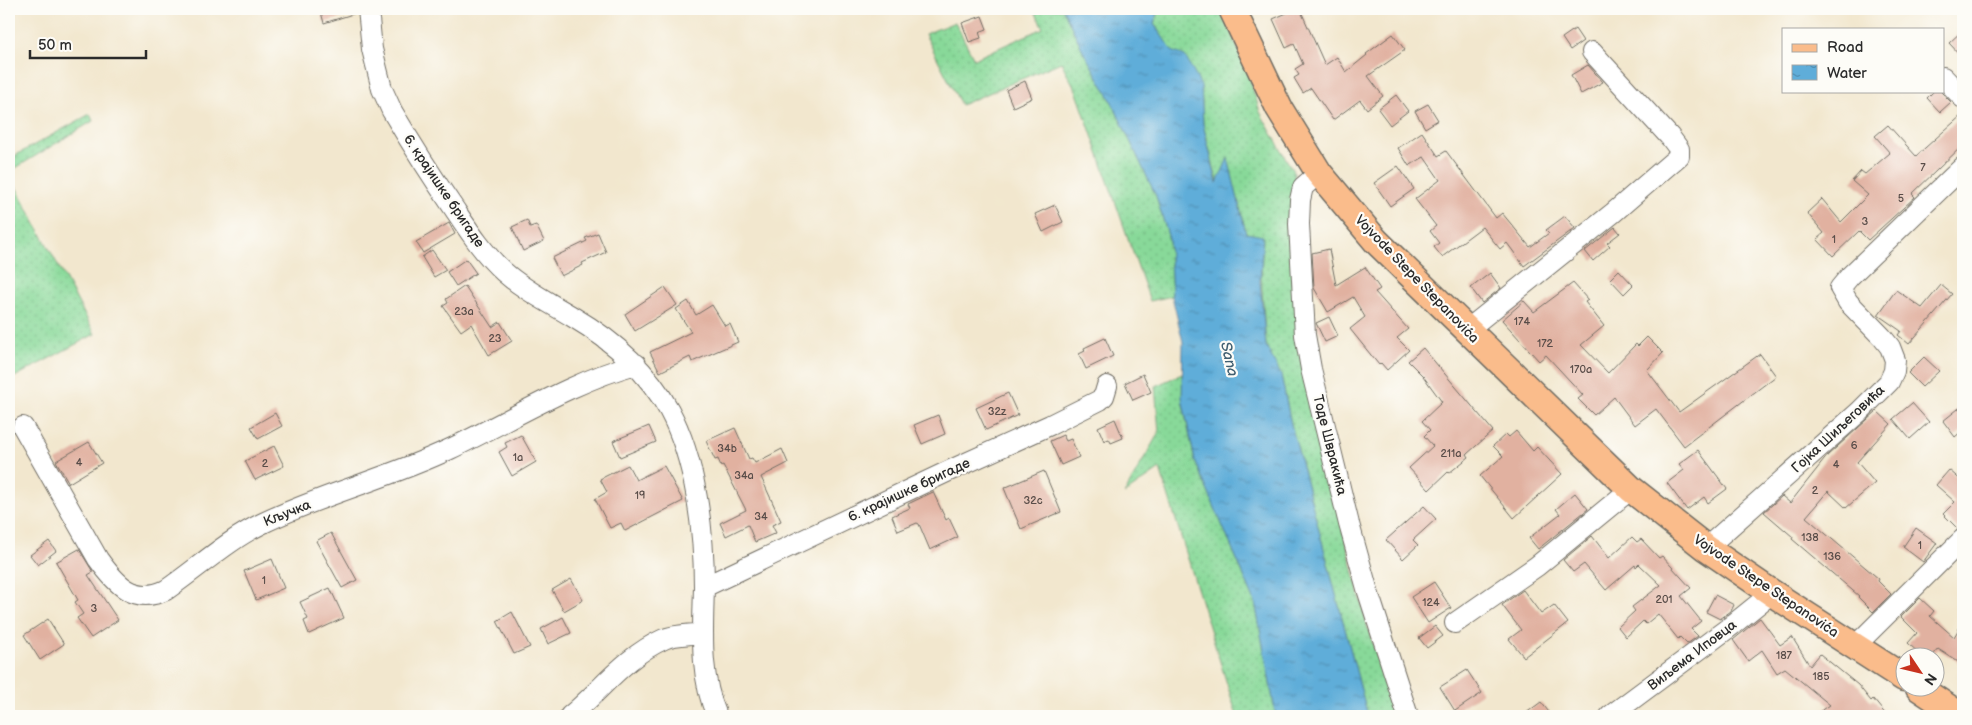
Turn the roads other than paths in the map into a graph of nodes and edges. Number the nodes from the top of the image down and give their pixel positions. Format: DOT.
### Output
graph roads {
  1 [pos="368,9"];
  2 [pos="1232,9"];
  3 [pos="1592,52"];
  4 [pos="1944,77"];
  5 [pos="1963,98"];
  6 [pos="1963,167"];
  7 [pos="1319,173"];
  8 [pos="1467,330"];
  9 [pos="636,364"];
  10 [pos="1107,386"];
  11 [pos="22,427"];
  12 [pos="1631,489"];
  13 [pos="1963,539"];
  14 [pos="1706,548"];
  15 [pos="704,588"];
  16 [pos="1772,593"];
  17 [pos="1455,623"];
  18 [pos="702,633"];
  19 [pos="1856,646"];
  20 [pos="1894,671"];
  21 [pos="1934,698"];
  22 [pos="570,716"];
  23 [pos="717,716"];
  24 [pos="1408,716"];
  25 [pos="1610,716"];
  26 [pos="1961,716"];
  1 -- 9 [label="street, 6. крајишке бригаде"];
  2 -- 7 [label="main road, Vojvode Stepe Stepanovića"];
  3 -- 8 [label="street"];
  4 -- 5 [label="street"];
  6 -- 14 [label="street, Гојка Шиљеговића"];
  7 -- 8 [label="main road, Vojvode Stepe Stepanovića"];
  7 -- 24 [label="street, Тоде Швракића"];
  8 -- 12 [label="main road, Vojvode Stepe Stepanovića"];
  9 -- 11 [label="street, Кључка"];
  9 -- 15 [label="street, 6. крајишке бригаде"];
  10 -- 15 [label="street, 6. крајишке бригаде"];
  12 -- 14 [label="main road, Vojvode Stepe Stepanovića"];
  12 -- 17 [label="street"];
  13 -- 19 [label="street"];
  14 -- 16 [label="main road, Vojvode Stepe Stepanovića"];
  15 -- 18 [label="street, 6. крајишке бригаде"];
  16 -- 19 [label="main road, Vojvode Stepe Stepanovića"];
  16 -- 25 [label="street, Виљема Иповца"];
  18 -- 22 [label="street"];
  18 -- 23 [label="street, 6. крајишке бригаде"];
  19 -- 20 [label="main road, Vojvode Stepe Stepanovića"];
  21 -- 26 [label="main road"];
}
